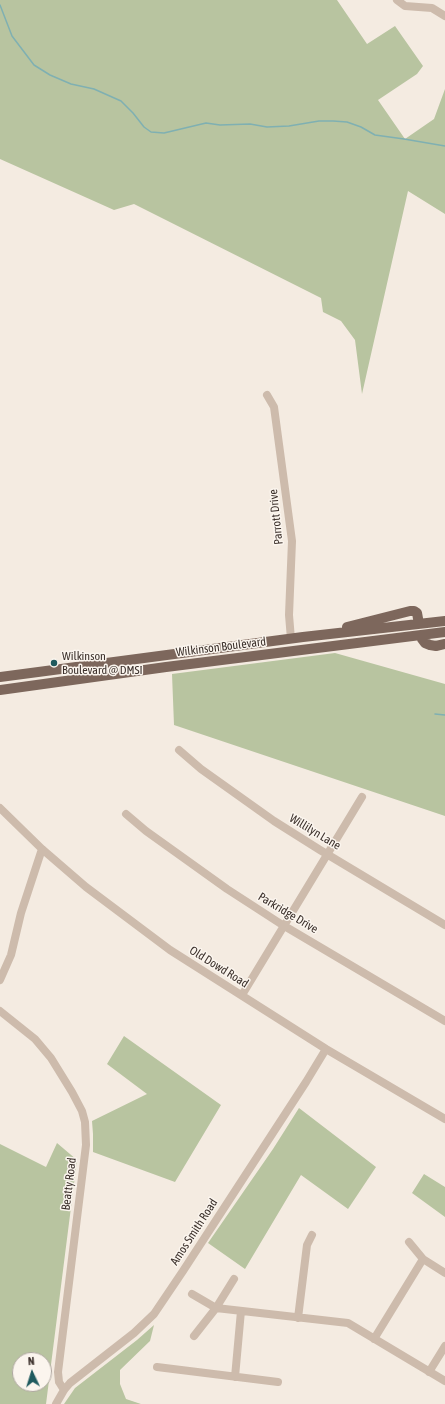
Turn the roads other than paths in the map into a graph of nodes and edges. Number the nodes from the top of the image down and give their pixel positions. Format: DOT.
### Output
graph roads {
  1 [pos="397,0"];
  2 [pos="445,16"];
  3 [pos="267,395"];
  4 [pos="445,621"];
  5 [pos="420,624"];
  6 [pos="445,632"];
  7 [pos="421,635"];
  8 [pos="303,637"];
  9 [pos="291,639"];
  10 [pos="445,644"];
  11 [pos="0,677"];
  12 [pos="0,690"];
  13 [pos="179,750"];
  14 [pos="362,796"];
  15 [pos="0,808"];
  16 [pos="126,814"];
  17 [pos="42,849"];
  18 [pos="327,854"];
  19 [pos="445,925"];
  20 [pos="284,926"];
  21 [pos="0,980"];
  22 [pos="242,996"];
  23 [pos="0,1011"];
  24 [pos="445,1021"];
  25 [pos="326,1049"];
  26 [pos="445,1119"];
  27 [pos="312,1235"];
  28 [pos="409,1242"];
  29 [pos="423,1259"];
  30 [pos="445,1273"];
  31 [pos="234,1279"];
  32 [pos="192,1294"];
  33 [pos="216,1308"];
  34 [pos="241,1311"];
  35 [pos="298,1318"];
  36 [pos="194,1336"];
  37 [pos="374,1339"];
  38 [pos="445,1346"];
  39 [pos="157,1367"];
  40 [pos="429,1372"];
  41 [pos="234,1377"];
  42 [pos="445,1381"];
  43 [pos="278,1382"];
  44 [pos="64,1390"];
  45 [pos="56,1404"];
  1 -- 2 [label="street"];
  3 -- 9 [label="street, Parrott Drive"];
  4 -- 5 [label="main road, Wilkinson Boulevard"];
  5 -- 7 [label="street"];
  5 -- 8 [label="main road, Wilkinson Boulevard"];
  5 -- 8 [label="main road"];
  6 -- 7 [label="main road, Wilkinson Boulevard"];
  7 -- 10 [label="main road"];
  7 -- 12 [label="main road, Wilkinson Boulevard"];
  8 -- 9 [label="main road, Wilkinson Boulevard"];
  9 -- 11 [label="main road, Wilkinson Boulevard"];
  13 -- 18 [label="street, Willilyn Lane"];
  14 -- 18 [label="street"];
  15 -- 17 [label="street, Old Dowd Road"];
  16 -- 20 [label="street, Parkridge Drive"];
  17 -- 21 [label="street"];
  17 -- 22 [label="street, Old Dowd Road"];
  18 -- 19 [label="street, Willilyn Lane"];
  18 -- 20 [label="street"];
  20 -- 22 [label="street"];
  20 -- 24 [label="street, Parkridge Drive"];
  22 -- 25 [label="street, Old Dowd Road"];
  23 -- 44 [label="street, Beatty Road"];
  25 -- 26 [label="street, Old Dowd Road"];
  25 -- 44 [label="street, Amos Smith Road"];
  27 -- 35 [label="street"];
  28 -- 29 [label="street"];
  29 -- 30 [label="street"];
  29 -- 37 [label="street"];
  31 -- 33 [label="street"];
  32 -- 33 [label="street"];
  33 -- 34 [label="street"];
  33 -- 36 [label="street"];
  34 -- 35 [label="street"];
  34 -- 41 [label="street"];
  35 -- 37 [label="street"];
  37 -- 40 [label="street"];
  38 -- 40 [label="street"];
  39 -- 41 [label="street"];
  40 -- 42 [label="street"];
  41 -- 43 [label="street"];
  44 -- 45 [label="street, Amos Smith Road"];
}
